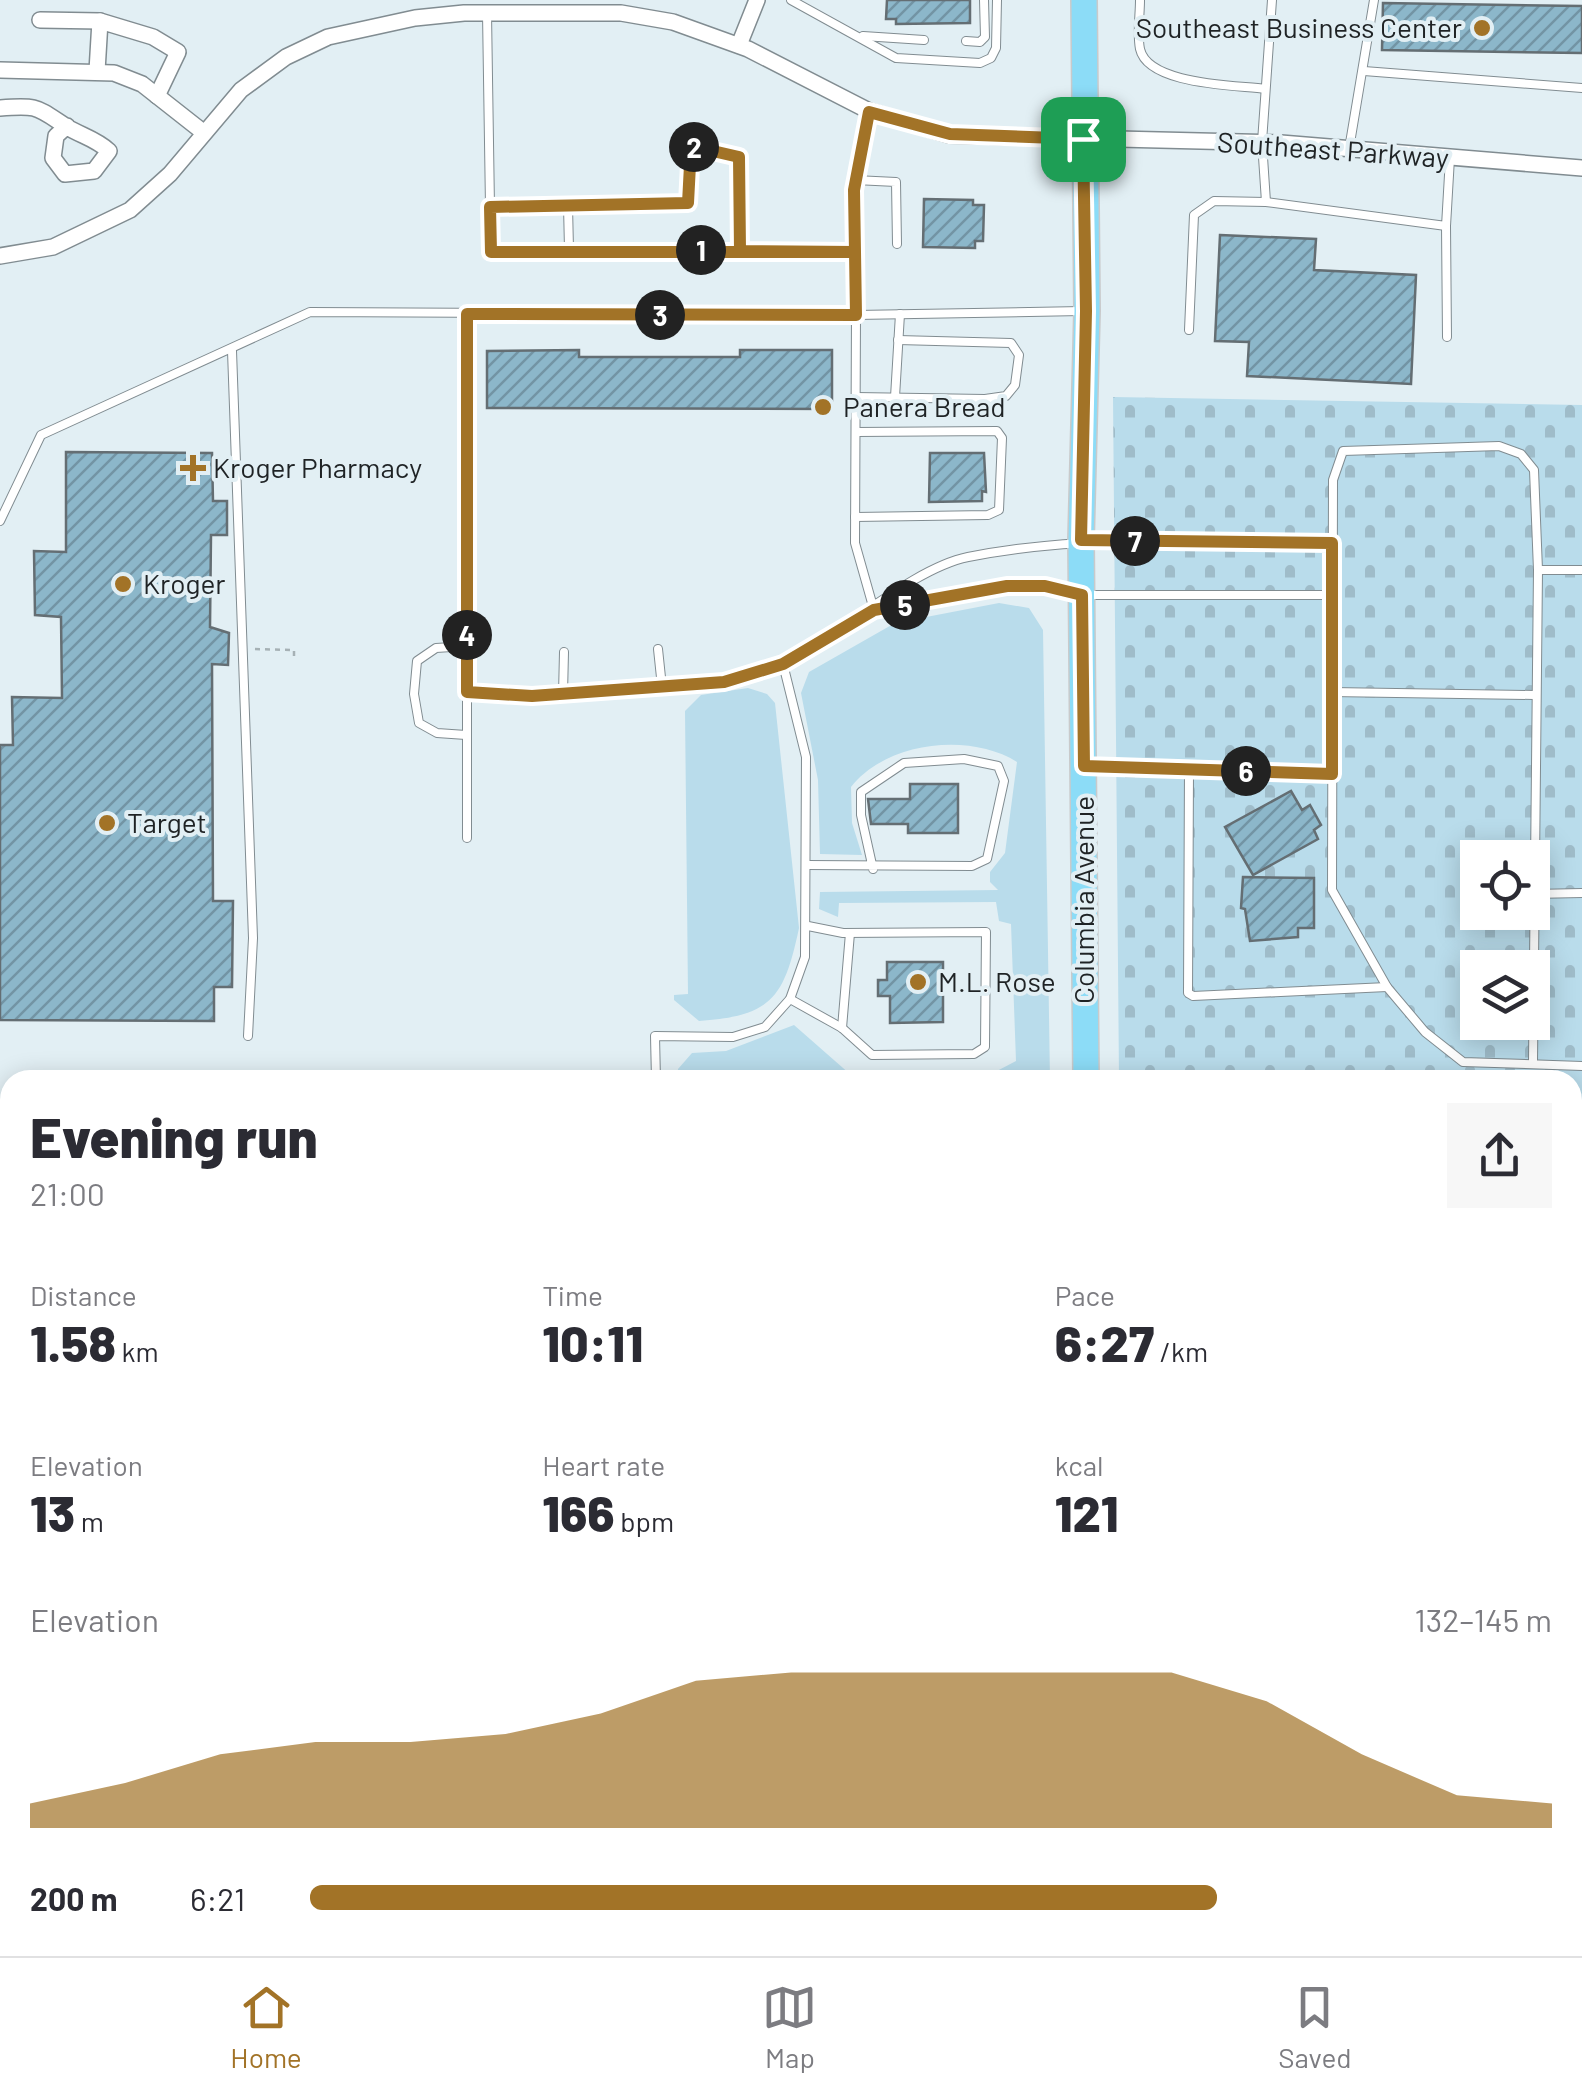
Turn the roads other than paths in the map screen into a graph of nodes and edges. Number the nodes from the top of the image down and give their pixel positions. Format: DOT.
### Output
graph roads {
  1 [pos="757,0"];
  2 [pos="791,0"];
  3 [pos="984,0"];
  4 [pos="997,0"];
  5 [pos="1084,0"];
  6 [pos="1140,0"];
  7 [pos="1272,0"];
  8 [pos="1374,0"];
  9 [pos="487,13"];
  10 [pos="40,20"];
  11 [pos="100,21"];
  12 [pos="858,36"];
  13 [pos="924,40"];
  14 [pos="966,42"];
  15 [pos="740,46"];
  16 [pos="0,70"];
  17 [pos="97,70"];
  18 [pos="1364,71"];
  19 [pos="1582,88"];
  20 [pos="1266,89"];
  21 [pos="158,96"];
  22 [pos="0,108"];
  23 [pos="869,112"];
  24 [pos="67,126"];
  25 [pos="203,132"];
  26 [pos="1083,139"];
  27 [pos="1262,142"];
  28 [pos="1349,149"];
  29 [pos="1450,158"];
  30 [pos="1582,168"];
  31 [pos="855,180"];
  32 [pos="1266,202"];
  33 [pos="568,206"];
  34 [pos="490,207"];
  35 [pos="1446,226"];
  36 [pos="897,244"];
  37 [pos="569,249"];
  38 [pos="740,251"];
  39 [pos="855,252"];
  40 [pos="0,256"];
  41 [pos="1086,311"];
  42 [pos="467,314"];
  43 [pos="900,314"];
  44 [pos="856,315"];
  45 [pos="1189,330"];
  46 [pos="1447,337"];
  47 [pos="898,340"];
  48 [pos="232,351"];
  49 [pos="856,397"];
  50 [pos="895,398"];
  51 [pos="856,432"];
  52 [pos="855,517"];
  53 [pos="0,521"];
  54 [pos="1081,540"];
  55 [pos="1332,543"];
  56 [pos="1538,570"];
  57 [pos="1582,570"];
  58 [pos="1082,595"];
  59 [pos="1331,595"];
  60 [pos="874,610"];
  61 [pos="467,646"];
  62 [pos="658,648"];
  63 [pos="564,652"];
  64 [pos="783,664"];
  65 [pos="662,686"];
  66 [pos="467,692"];
  67 [pos="1332,692"];
  68 [pos="563,694"];
  69 [pos="1534,694"];
  70 [pos="466,735"];
  71 [pos="1084,766"];
  72 [pos="1189,770"];
  73 [pos="1332,774"];
  74 [pos="468,838"];
  75 [pos="1533,840"];
  76 [pos="807,865"];
  77 [pos="873,868"];
  78 [pos="1582,893"];
  79 [pos="1550,894"];
  80 [pos="808,926"];
  81 [pos="1533,930"];
  82 [pos="850,932"];
  83 [pos="1388,987"];
  84 [pos="790,999"];
  85 [pos="842,1028"];
  86 [pos="248,1036"];
  87 [pos="1532,1062"];
  88 [pos="1582,1066"];
  89 [pos="656,1070"];
  90 [pos="1086,1070"];
  1 -- 15 [label="street"];
  2 -- 12 [label="lane"];
  3 -- 14 [label="lane"];
  4 -- 12 [label="lane"];
  5 -- 26 [label="main road, Columbia Avenue"];
  6 -- 20 [label="lane"];
  7 -- 20 [label="lane"];
  8 -- 18 [label="lane"];
  9 -- 15 [label="street, Southeast Parkway"];
  9 -- 25 [label="street, Southeast Parkway"];
  9 -- 34 [label="lane"];
  10 -- 11 [label="street"];
  11 -- 17 [label="street"];
  11 -- 21 [label="street"];
  12 -- 13 [label="lane"];
  15 -- 23 [label="street, Southeast Parkway"];
  16 -- 17 [label="street"];
  17 -- 21 [label="street"];
  18 -- 19 [label="lane"];
  18 -- 28 [label="lane"];
  20 -- 27 [label="lane"];
  21 -- 25 [label="street"];
  22 -- 24 [label="street"];
  23 -- 26 [label="street, Southeast Parkway"];
  23 -- 31 [label="street"];
  25 -- 40 [label="street, Southeast Parkway"];
  26 -- 27 [label="street, Southeast Parkway"];
  26 -- 41 [label="main road, Columbia Avenue"];
  27 -- 28 [label="street, Southeast Parkway"];
  27 -- 32 [label="lane"];
  28 -- 29 [label="street, Southeast Parkway"];
  29 -- 30 [label="street, Southeast Parkway"];
  29 -- 35 [label="lane"];
  31 -- 36 [label="lane"];
  31 -- 39 [label="street"];
  32 -- 35 [label="lane"];
  32 -- 45 [label="lane"];
  33 -- 34 [label="lane"];
  33 -- 37 [label="lane"];
  33 -- 38 [label="lane"];
  34 -- 37 [label="lane"];
  35 -- 46 [label="lane"];
  37 -- 38 [label="lane"];
  38 -- 39 [label="lane"];
  39 -- 44 [label="street"];
  41 -- 43 [label="lane"];
  41 -- 54 [label="main road, Columbia Avenue"];
  42 -- 44 [label="lane"];
  42 -- 48 [label="lane"];
  42 -- 61 [label="lane"];
  43 -- 44 [label="lane"];
  43 -- 47 [label="lane"];
  44 -- 49 [label="lane"];
  47 -- 50 [label="lane"];
  47 -- 50 [label="lane"];
  48 -- 53 [label="lane"];
  48 -- 86 [label="lane"];
  49 -- 50 [label="lane"];
  49 -- 51 [label="lane"];
  51 -- 52 [label="lane"];
  51 -- 52 [label="lane"];
  52 -- 60 [label="lane"];
  54 -- 55 [label="lane"];
  54 -- 58 [label="main road, Columbia Avenue"];
  54 -- 60 [label="lane"];
  55 -- 56 [label="lane"];
  55 -- 59 [label="lane"];
  56 -- 57 [label="lane"];
  56 -- 69 [label="lane"];
  58 -- 59 [label="lane"];
  58 -- 60 [label="lane"];
  58 -- 71 [label="main road, Columbia Avenue"];
  59 -- 67 [label="lane"];
  60 -- 64 [label="lane"];
  61 -- 66 [label="lane"];
  61 -- 70 [label="lane"];
  62 -- 65 [label="lane"];
  63 -- 68 [label="lane"];
  64 -- 65 [label="lane"];
  64 -- 76 [label="lane"];
  65 -- 68 [label="lane"];
  66 -- 68 [label="lane"];
  66 -- 70 [label="lane"];
  67 -- 69 [label="lane"];
  67 -- 73 [label="lane"];
  69 -- 75 [label="lane"];
  70 -- 74 [label="lane"];
  71 -- 72 [label="lane"];
  71 -- 90 [label="main road, Columbia Avenue"];
  72 -- 73 [label="lane"];
  72 -- 83 [label="lane"];
  73 -- 83 [label="lane"];
  76 -- 77 [label="lane"];
  76 -- 80 [label="lane"];
  77 -- 77 [label="lane"];
  78 -- 79 [label="lane"];
  80 -- 82 [label="lane"];
  80 -- 84 [label="lane"];
  81 -- 87 [label="lane"];
  82 -- 85 [label="lane"];
  82 -- 85 [label="lane"];
  83 -- 87 [label="lane"];
  84 -- 85 [label="lane"];
  84 -- 89 [label="lane"];
  87 -- 88 [label="lane"];
}
